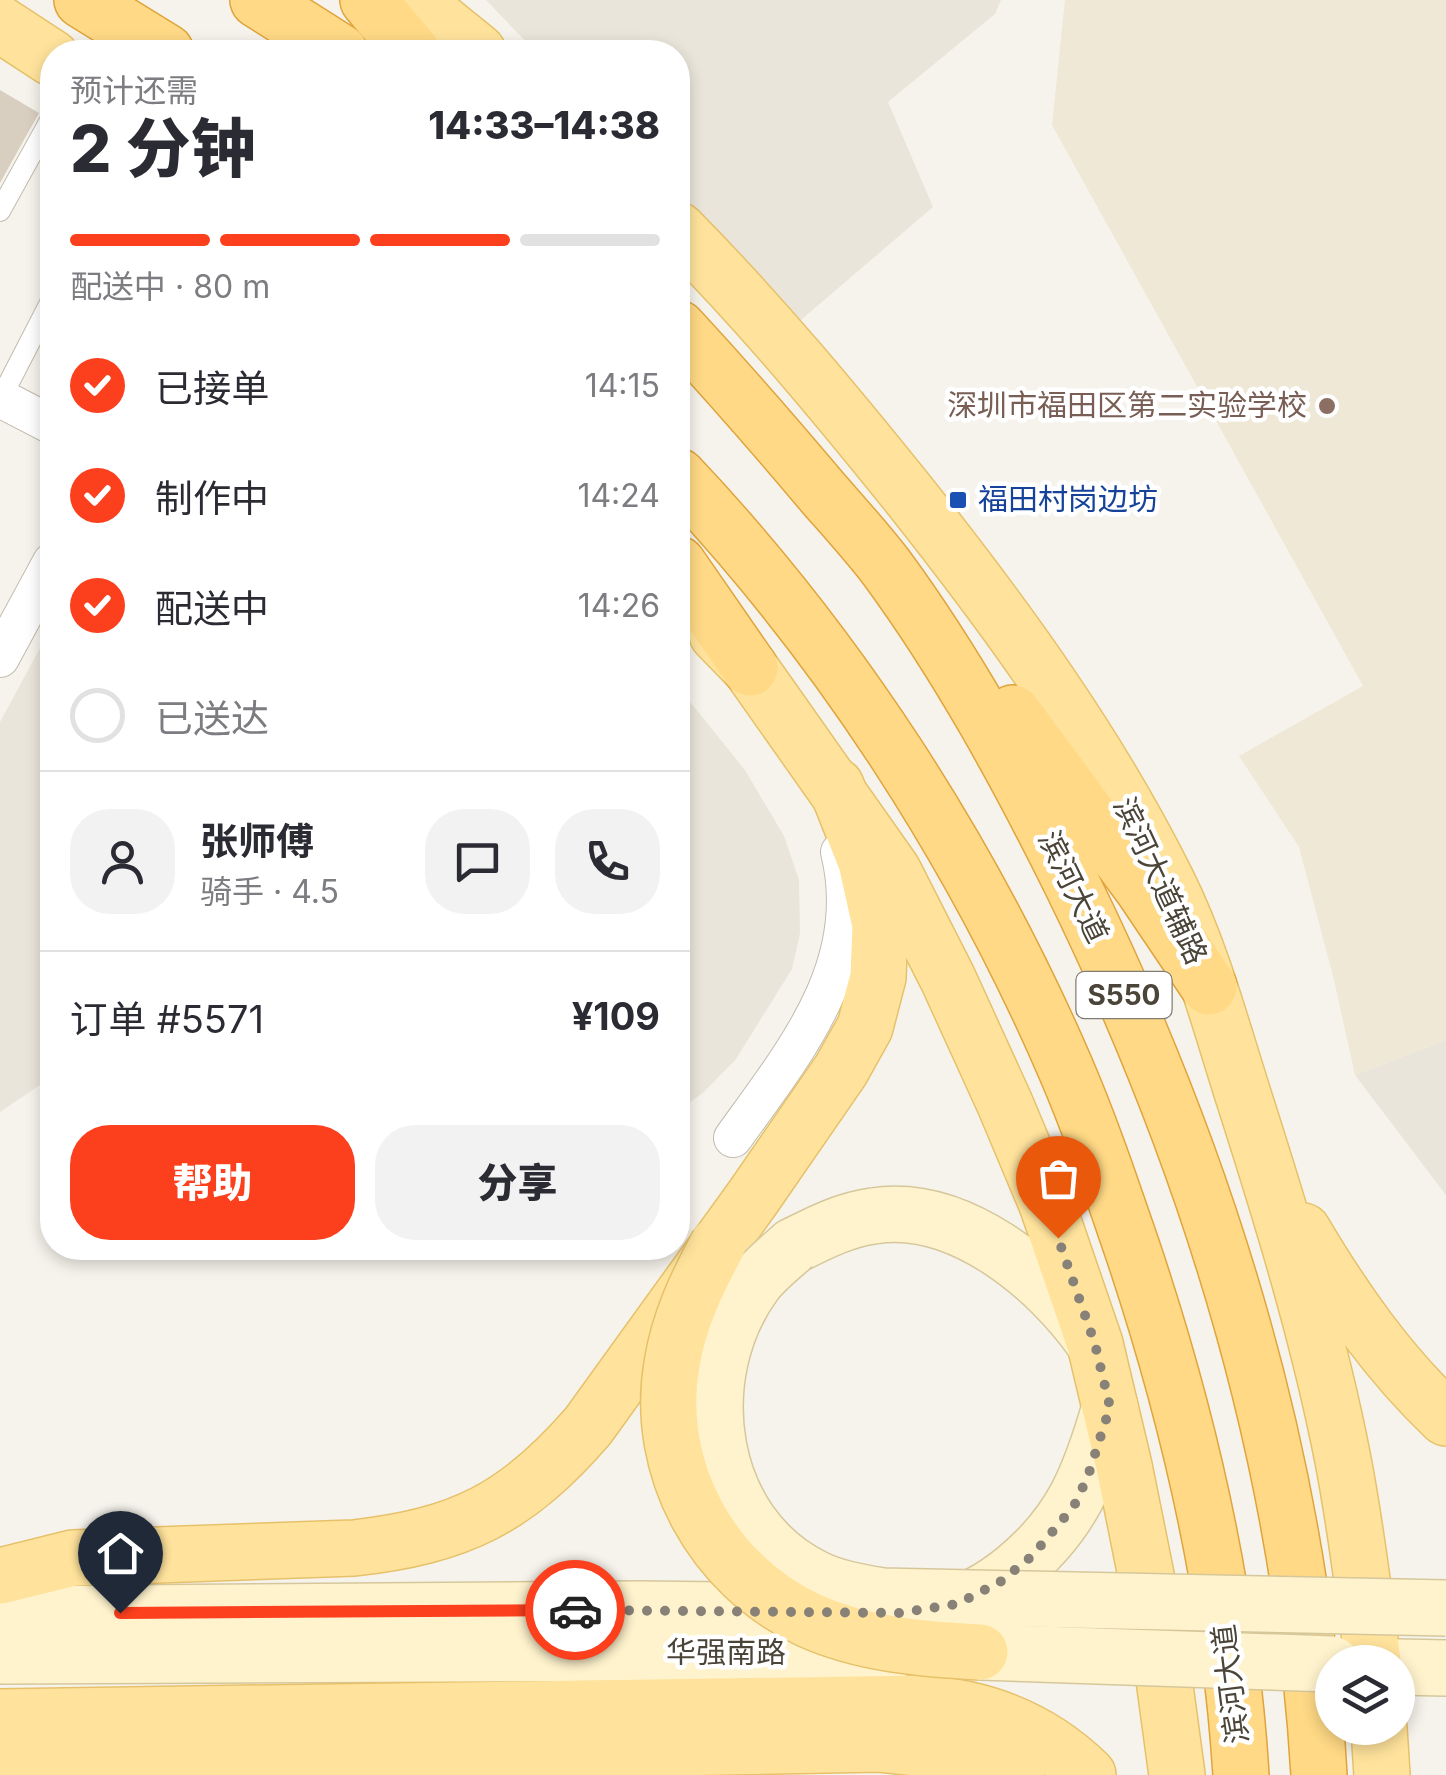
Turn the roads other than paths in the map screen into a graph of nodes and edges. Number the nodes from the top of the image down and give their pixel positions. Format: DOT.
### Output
graph roads {
  1 [pos="82,0"];
  2 [pos="258,0"];
  3 [pos="368,0"];
  4 [pos="414,0"];
  5 [pos="0,24"];
  6 [pos="147,40"];
  7 [pos="321,40"];
  8 [pos="402,40"];
  9 [pos="463,40"];
  10 [pos="40,50"];
  11 [pos="40,138"];
  12 [pos="0,210"];
  13 [pos="690,242"];
  14 [pos="40,322"];
  15 [pos="690,341"];
  16 [pos="0,398"];
  17 [pos="40,419"];
  18 [pos="690,490"];
  19 [pos="885,567"];
  20 [pos="40,584"];
  21 [pos="690,597"];
  22 [pos="690,602"];
  23 [pos="0,658"];
  24 [pos="750,668"];
  25 [pos="836,786"];
  26 [pos="1208,987"];
  27 [pos="732,1138"];
  28 [pos="1272,1177"];
  29 [pos="718,1244"];
  30 [pos="1095,1344"];
  31 [pos="1110,1407"];
  32 [pos="1446,1418"];
  33 [pos="0,1576"];
  34 [pos="1446,1608"];
  35 [pos="0,1614"];
  36 [pos="1370,1645"];
  37 [pos="980,1652"];
  38 [pos="0,1656"];
  39 [pos="1315,1663"];
  40 [pos="1415,1667"];
  41 [pos="1446,1668"];
  42 [pos="0,1717"];
  43 [pos="1380,1745"];
  44 [pos="0,1761"];
  45 [pos="1017,1775"];
  46 [pos="1088,1775"];
  47 [pos="1177,1775"];
  48 [pos="1240,1775"];
  49 [pos="1318,1775"];
  50 [pos="1382,1775"];
  1 -- 6 [label="highway"];
  2 -- 7 [label="highway"];
  3 -- 8 [label="highway"];
  4 -- 9 [label="main road"];
  5 -- 10 [label="main road"];
  11 -- 12 [label="lane"];
  13 -- 26 [label="main road, 滨河大道辅路"];
  14 -- 16 [label="lane"];
  15 -- 19 [label="highway, 滨河大道 / S550"];
  16 -- 17 [label="street"];
  18 -- 48 [label="highway, 滨河大道 / S550"];
  19 -- 26 [label="highway"];
  19 -- 49 [label="highway, 滨河大道 / S550"];
  20 -- 23 [label="street"];
  21 -- 24 [label="highway"];
  22 -- 27 [label="street"];
  24 -- 25 [label="main road"];
  25 -- 29 [label="main road"];
  25 -- 30 [label="main road"];
  26 -- 28 [label="main road, 滨河大道辅路"];
  28 -- 32 [label="main road"];
  28 -- 36 [label="main road, 滨河大道辅路"];
  29 -- 33 [label="main road, bridge"];
  29 -- 37 [label="main road, bridge"];
  30 -- 31 [label="main road"];
  30 -- 34 [label="main road, bridge"];
  31 -- 35 [label="main road, 华强南路"];
  31 -- 47 [label="main road"];
  37 -- 38 [label="main road, 华强南路, bridge"];
  37 -- 39 [label="main road, 华强南路, bridge"];
  40 -- 41 [label="main road"];
  42 -- 46 [label="main road"];
  43 -- 50 [label="main road"];
  44 -- 45 [label="main road"];
}
